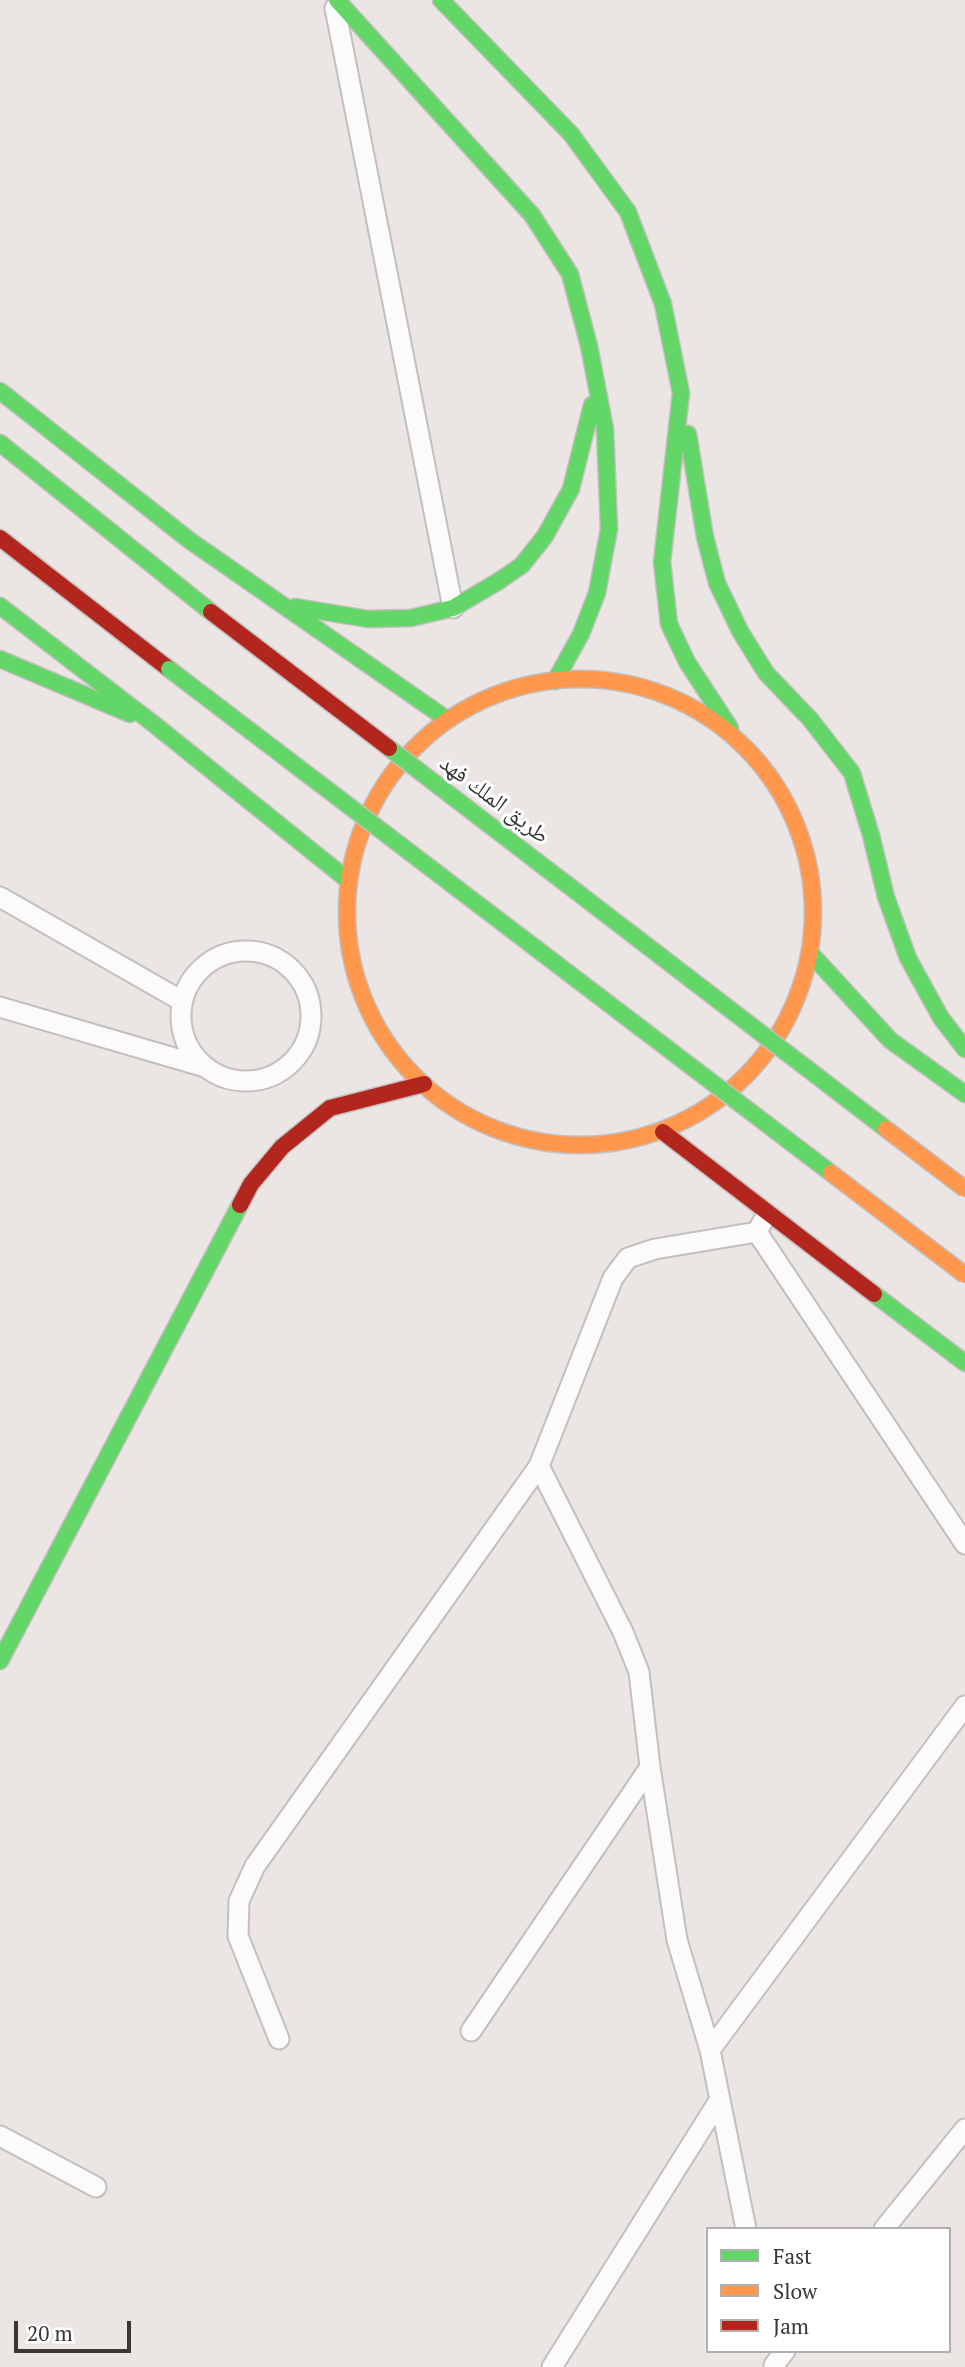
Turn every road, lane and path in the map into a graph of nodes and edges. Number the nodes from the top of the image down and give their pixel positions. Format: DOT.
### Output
graph roads {
  1 [pos="335,0"];
  2 [pos="441,0"];
  3 [pos="597,386"];
  4 [pos="0,391"];
  5 [pos="681,393"];
  6 [pos="0,443"];
  7 [pos="0,538"];
  8 [pos="280,603"];
  9 [pos="0,606"];
  10 [pos="453,608"];
  11 [pos="0,659"];
  12 [pos="555,681"];
  13 [pos="445,718"];
  14 [pos="155,725"];
  15 [pos="735,736"];
  16 [pos="349,881"];
  17 [pos="0,897"];
  18 [pos="812,955"];
  19 [pos="182,1001"];
  20 [pos="0,1007"];
  21 [pos="965,1049"];
  22 [pos="206,1068"];
  23 [pos="424,1084"];
  24 [pos="965,1094"];
  25 [pos="663,1132"];
  26 [pos="965,1189"];
  27 [pos="768,1212"];
  28 [pos="757,1232"];
  29 [pos="965,1275"];
  30 [pos="965,1363"];
  31 [pos="540,1466"];
  32 [pos="965,1544"];
  33 [pos="0,1661"];
  34 [pos="965,1706"];
  35 [pos="650,1766"];
  36 [pos="471,2031"];
  37 [pos="279,2039"];
  38 [pos="710,2050"];
  39 [pos="720,2099"];
  40 [pos="965,2129"];
  41 [pos="0,2137"];
  42 [pos="96,2187"];
  43 [pos="746,2227"];
  44 [pos="886,2227"];
  45 [pos="552,2367"];
  1 -- 3 [label="main road"];
  1 -- 10 [label="lane"];
  2 -- 5 [label="main road"];
  3 -- 10 [label="main road"];
  3 -- 12 [label="main road"];
  4 -- 8 [label="main road"];
  5 -- 15 [label="main road"];
  5 -- 21 [label="main road"];
  6 -- 26 [label="main road, طريق الملك فهد, bridge"];
  7 -- 29 [label="main road, bridge"];
  8 -- 10 [label="main road"];
  8 -- 13 [label="main road"];
  9 -- 14 [label="main road"];
  11 -- 14 [label="main road"];
  12 -- 13 [label="main road"];
  12 -- 15 [label="main road"];
  13 -- 16 [label="main road"];
  14 -- 16 [label="main road"];
  15 -- 18 [label="main road"];
  16 -- 23 [label="main road"];
  17 -- 19 [label="lane"];
  18 -- 24 [label="main road"];
  18 -- 25 [label="main road"];
  19 -- 22 [label="lane"];
  19 -- 22 [label="lane"];
  20 -- 22 [label="lane"];
  23 -- 25 [label="main road"];
  23 -- 33 [label="main road"];
  25 -- 27 [label="main road"];
  27 -- 28 [label="lane"];
  27 -- 30 [label="main road"];
  28 -- 31 [label="lane"];
  28 -- 32 [label="lane"];
  31 -- 35 [label="lane"];
  31 -- 37 [label="lane"];
  34 -- 38 [label="lane"];
  35 -- 36 [label="lane"];
  35 -- 38 [label="lane"];
  38 -- 39 [label="lane"];
  39 -- 43 [label="lane"];
  39 -- 45 [label="lane"];
  40 -- 44 [label="lane"];
  41 -- 42 [label="lane"];
}
